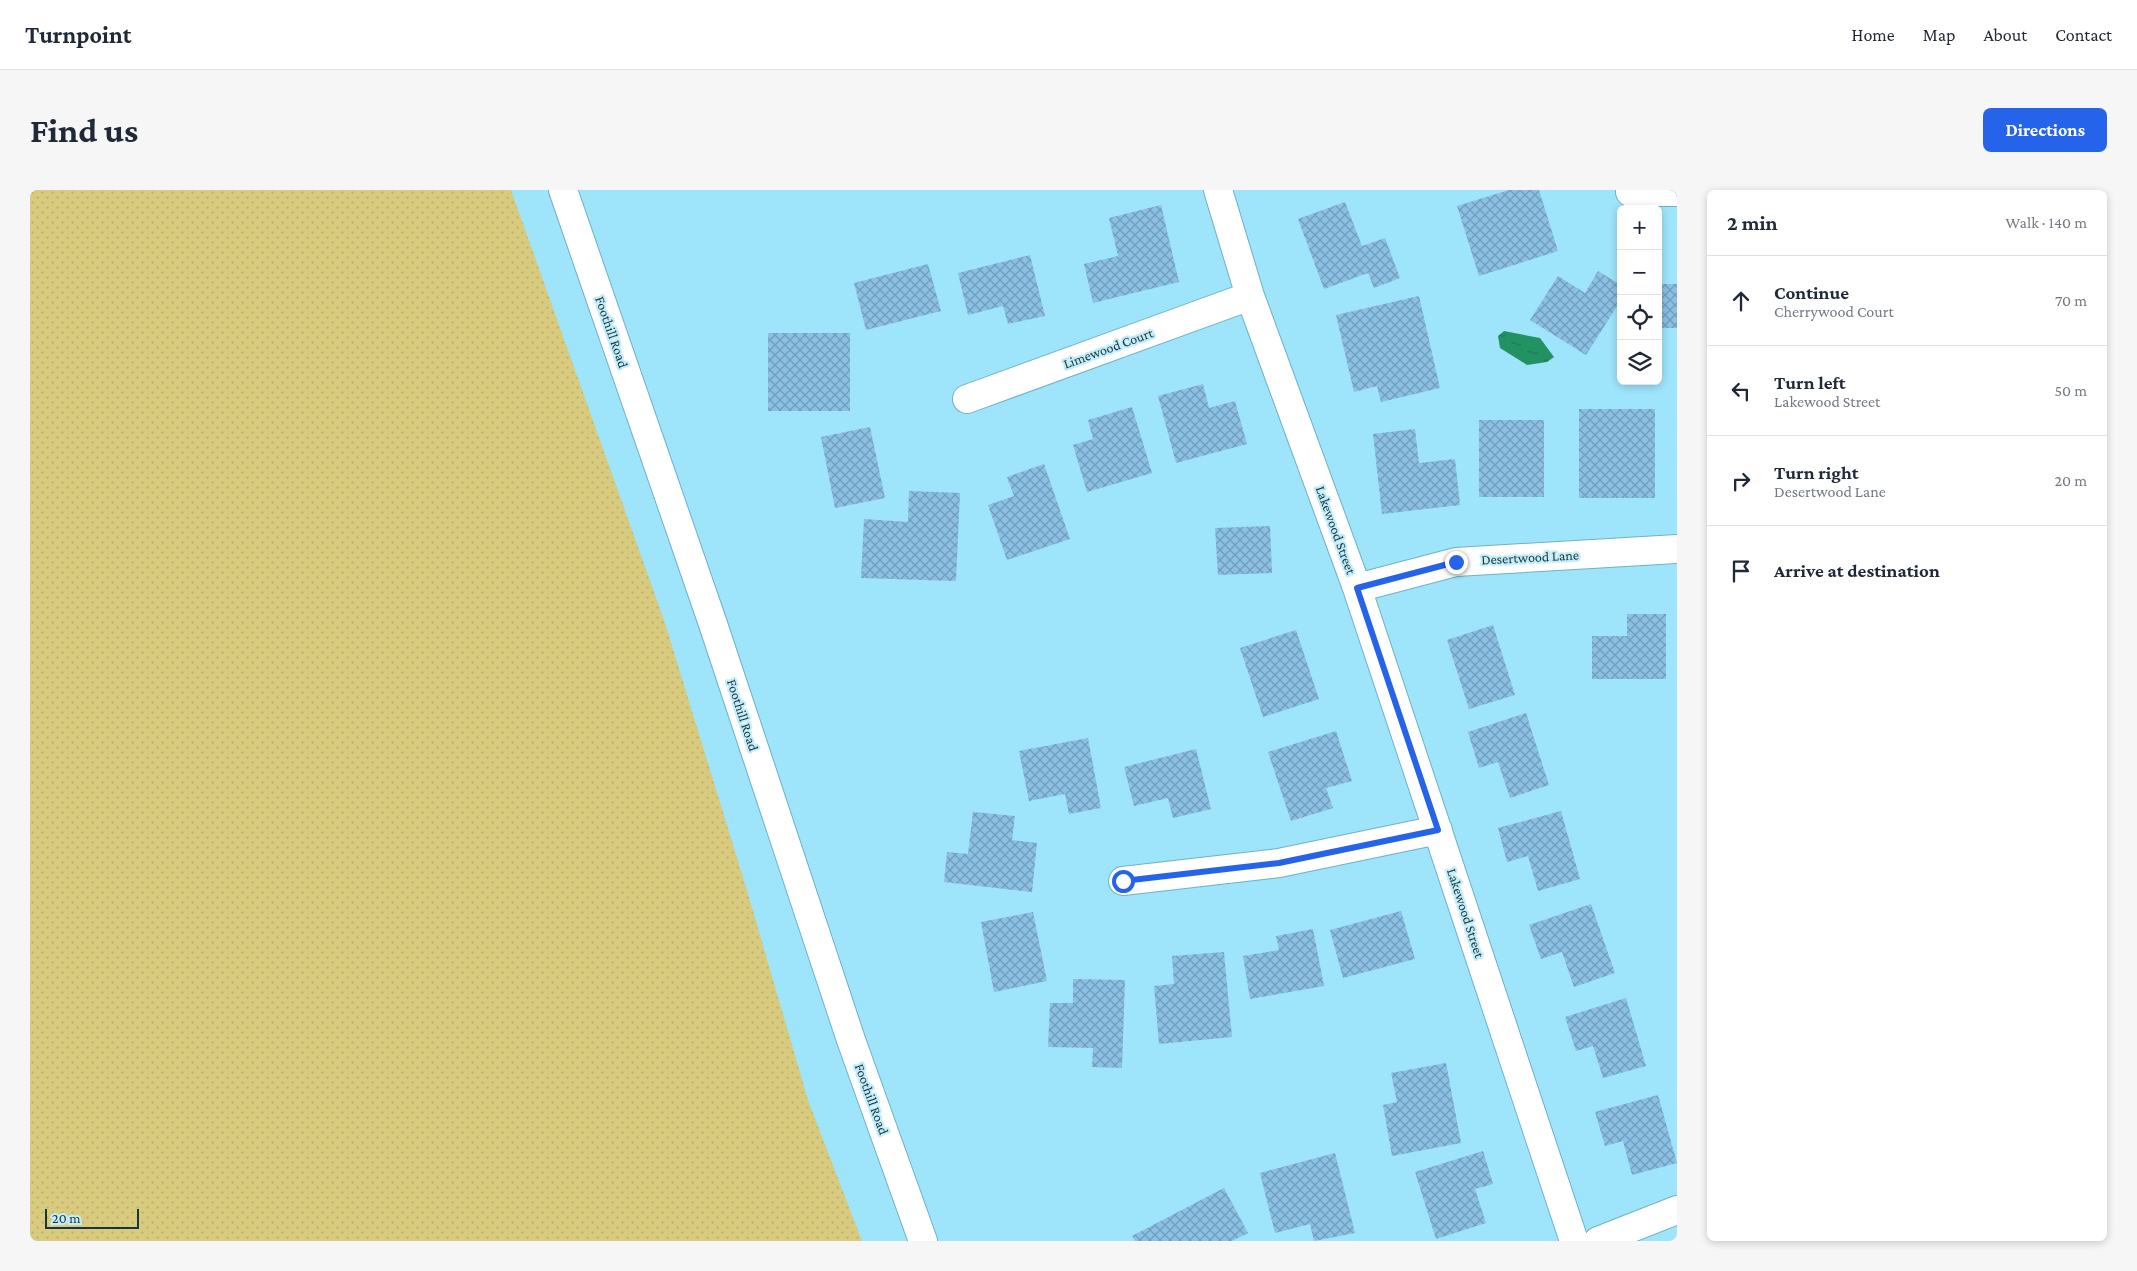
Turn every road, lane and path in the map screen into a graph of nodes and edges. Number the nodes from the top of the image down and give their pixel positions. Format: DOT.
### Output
graph roads {
  1 [pos="563,190"];
  2 [pos="1218,190"];
  3 [pos="1630,190"];
  4 [pos="1677,192"];
  5 [pos="1250,296"];
  6 [pos="967,399"];
  7 [pos="1677,549"];
  8 [pos="1357,588"];
  9 [pos="1438,830"];
  10 [pos="1123,881"];
  11 [pos="1677,1210"];
  12 [pos="923,1241"];
  13 [pos="1574,1241"];
  14 [pos="1598,1241"];
  1 -- 12 [label="street, Foothill Road"];
  2 -- 5 [label="street, Lakewood Street"];
  3 -- 4 [label="street"];
  5 -- 6 [label="street, Limewood Court"];
  5 -- 8 [label="street, Lakewood Street"];
  7 -- 8 [label="street, Desertwood Lane"];
  8 -- 9 [label="street, Lakewood Street"];
  9 -- 10 [label="street"];
  9 -- 13 [label="street, Lakewood Street"];
  11 -- 14 [label="street"];
}
